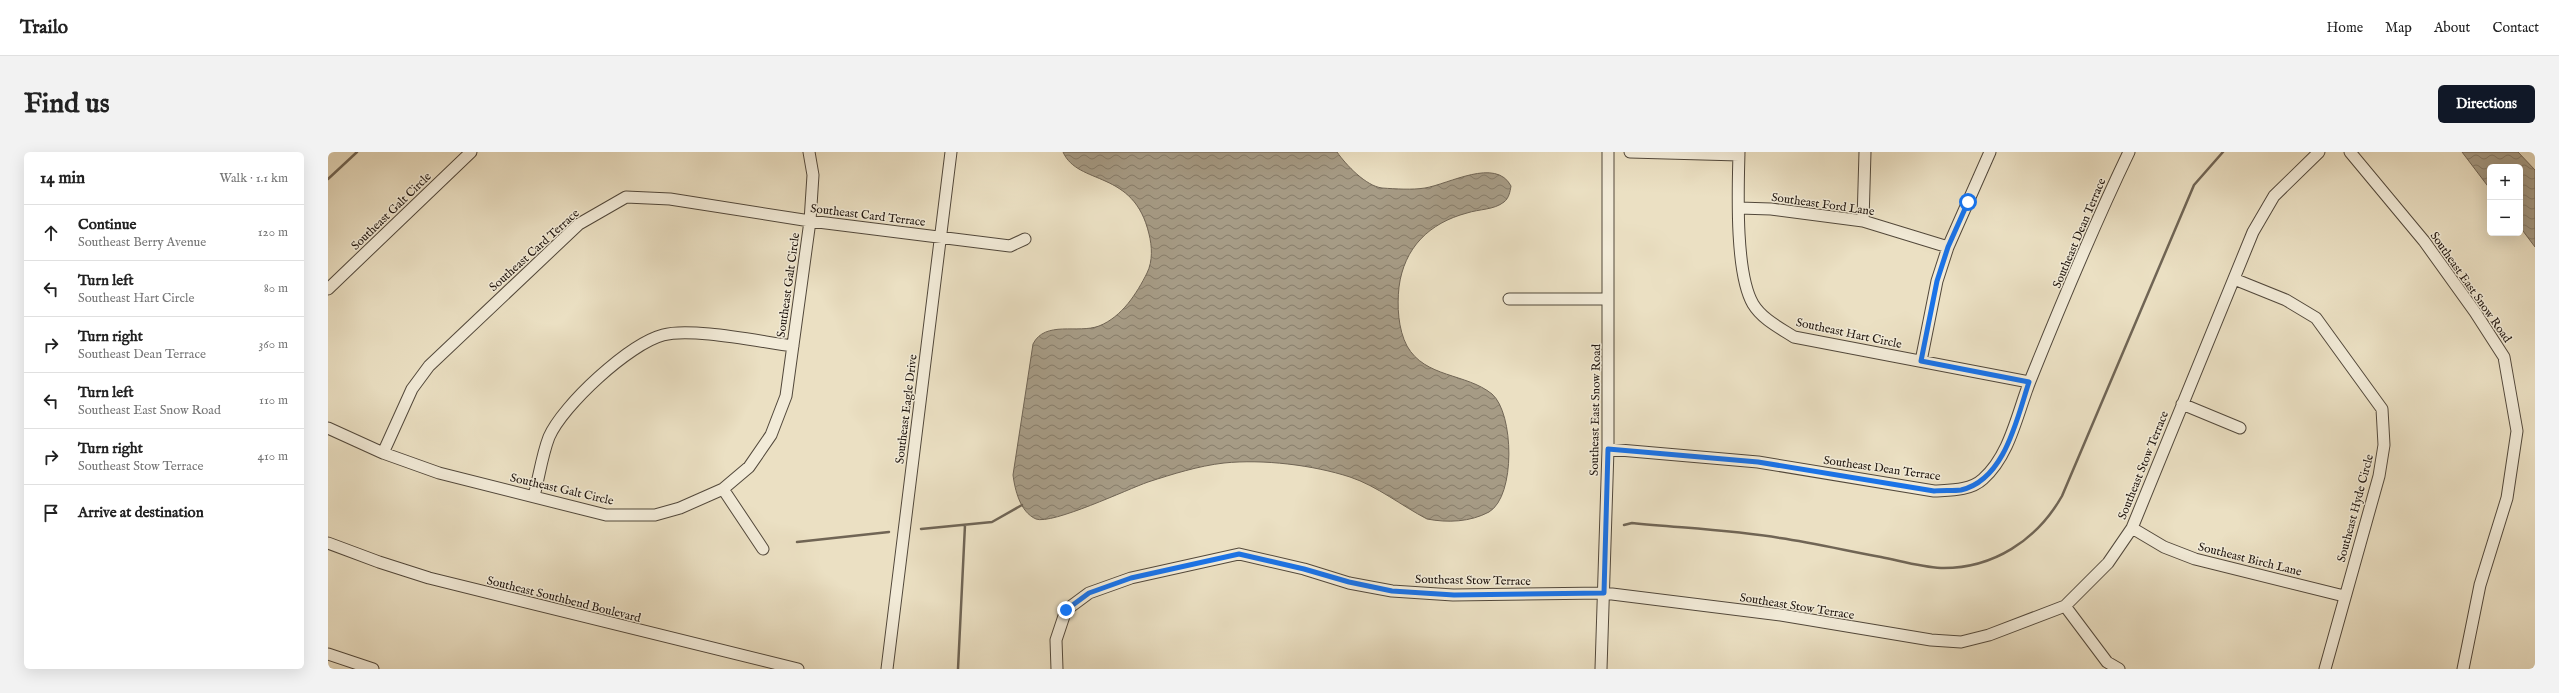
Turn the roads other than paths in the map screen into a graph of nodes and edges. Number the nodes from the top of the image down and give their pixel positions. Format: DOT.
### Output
graph roads {
  1 [pos="471,152"];
  2 [pos="809,152"];
  3 [pos="951,152"];
  4 [pos="1608,152"];
  5 [pos="1630,152"];
  6 [pos="1865,152"];
  7 [pos="1990,152"];
  8 [pos="2128,152"];
  9 [pos="2320,152"];
  10 [pos="2350,152"];
  11 [pos="1739,154"];
  12 [pos="1739,208"];
  13 [pos="810,221"];
  14 [pos="1864,221"];
  15 [pos="940,237"];
  16 [pos="1025,239"];
  17 [pos="1948,247"];
  18 [pos="2234,279"];
  19 [pos="328,289"];
  20 [pos="1509,299"];
  21 [pos="1608,299"];
  22 [pos="793,346"];
  23 [pos="1921,361"];
  24 [pos="2029,382"];
  25 [pos="2182,404"];
  26 [pos="328,428"];
  27 [pos="2240,428"];
  28 [pos="1608,449"];
  29 [pos="383,452"];
  30 [pos="723,489"];
  31 [pos="534,496"];
  32 [pos="2132,528"];
  33 [pos="328,543"];
  34 [pos="763,549"];
  35 [pos="1604,593"];
  36 [pos="2344,596"];
  37 [pos="2065,606"];
  38 [pos="328,654"];
  39 [pos="373,669"];
  40 [pos="798,669"];
  41 [pos="887,669"];
  42 [pos="1057,669"];
  43 [pos="1601,669"];
  44 [pos="2119,669"];
  45 [pos="2325,669"];
  46 [pos="2463,669"];
  1 -- 19 [label="street, Southeast Galt Circle"];
  2 -- 13 [label="street, Southeast Galt Circle"];
  3 -- 15 [label="street, Southeast Eagle Drive"];
  4 -- 21 [label="street, Southeast East Snow Road"];
  5 -- 11 [label="street"];
  6 -- 14 [label="street"];
  7 -- 17 [label="street"];
  8 -- 24 [label="street, Southeast Dean Terrace"];
  9 -- 18 [label="street, Southeast Stow Terrace"];
  10 -- 46 [label="street, Southeast East Snow Road"];
  11 -- 12 [label="street, Southeast Hart Circle"];
  12 -- 14 [label="street, Southeast Ford Lane"];
  12 -- 23 [label="street, Southeast Hart Circle"];
  13 -- 15 [label="street, Southeast Card Terrace"];
  13 -- 22 [label="street, Southeast Galt Circle"];
  13 -- 29 [label="street, Southeast Card Terrace"];
  14 -- 17 [label="street, Southeast Ford Lane"];
  15 -- 16 [label="street, Southeast Card Terrace"];
  15 -- 41 [label="street, Southeast Eagle Drive"];
  17 -- 23 [label="street"];
  18 -- 25 [label="street, Southeast Stow Terrace"];
  18 -- 36 [label="street, Southeast Hyde Circle"];
  20 -- 21 [label="street"];
  21 -- 28 [label="street, Southeast East Snow Road"];
  22 -- 30 [label="street, Southeast Galt Circle"];
  22 -- 31 [label="street"];
  23 -- 24 [label="street, Southeast Hart Circle"];
  24 -- 28 [label="street, Southeast Dean Terrace"];
  25 -- 27 [label="street"];
  25 -- 32 [label="street, Southeast Stow Terrace"];
  26 -- 29 [label="street, Southeast Galt Circle"];
  28 -- 35 [label="street, Southeast East Snow Road"];
  29 -- 31 [label="street, Southeast Galt Circle"];
  30 -- 31 [label="street, Southeast Galt Circle"];
  30 -- 34 [label="street"];
  32 -- 36 [label="street, Southeast Birch Lane"];
  32 -- 37 [label="street, Southeast Stow Terrace"];
  33 -- 40 [label="street, Southeast Southbend Boulevard"];
  35 -- 37 [label="street, Southeast Stow Terrace"];
  35 -- 42 [label="street, Southeast Stow Terrace"];
  35 -- 43 [label="street, Southeast East Snow Road"];
  36 -- 45 [label="street, Southeast Hyde Circle"];
  37 -- 44 [label="street"];
  38 -- 39 [label="street"];
}
